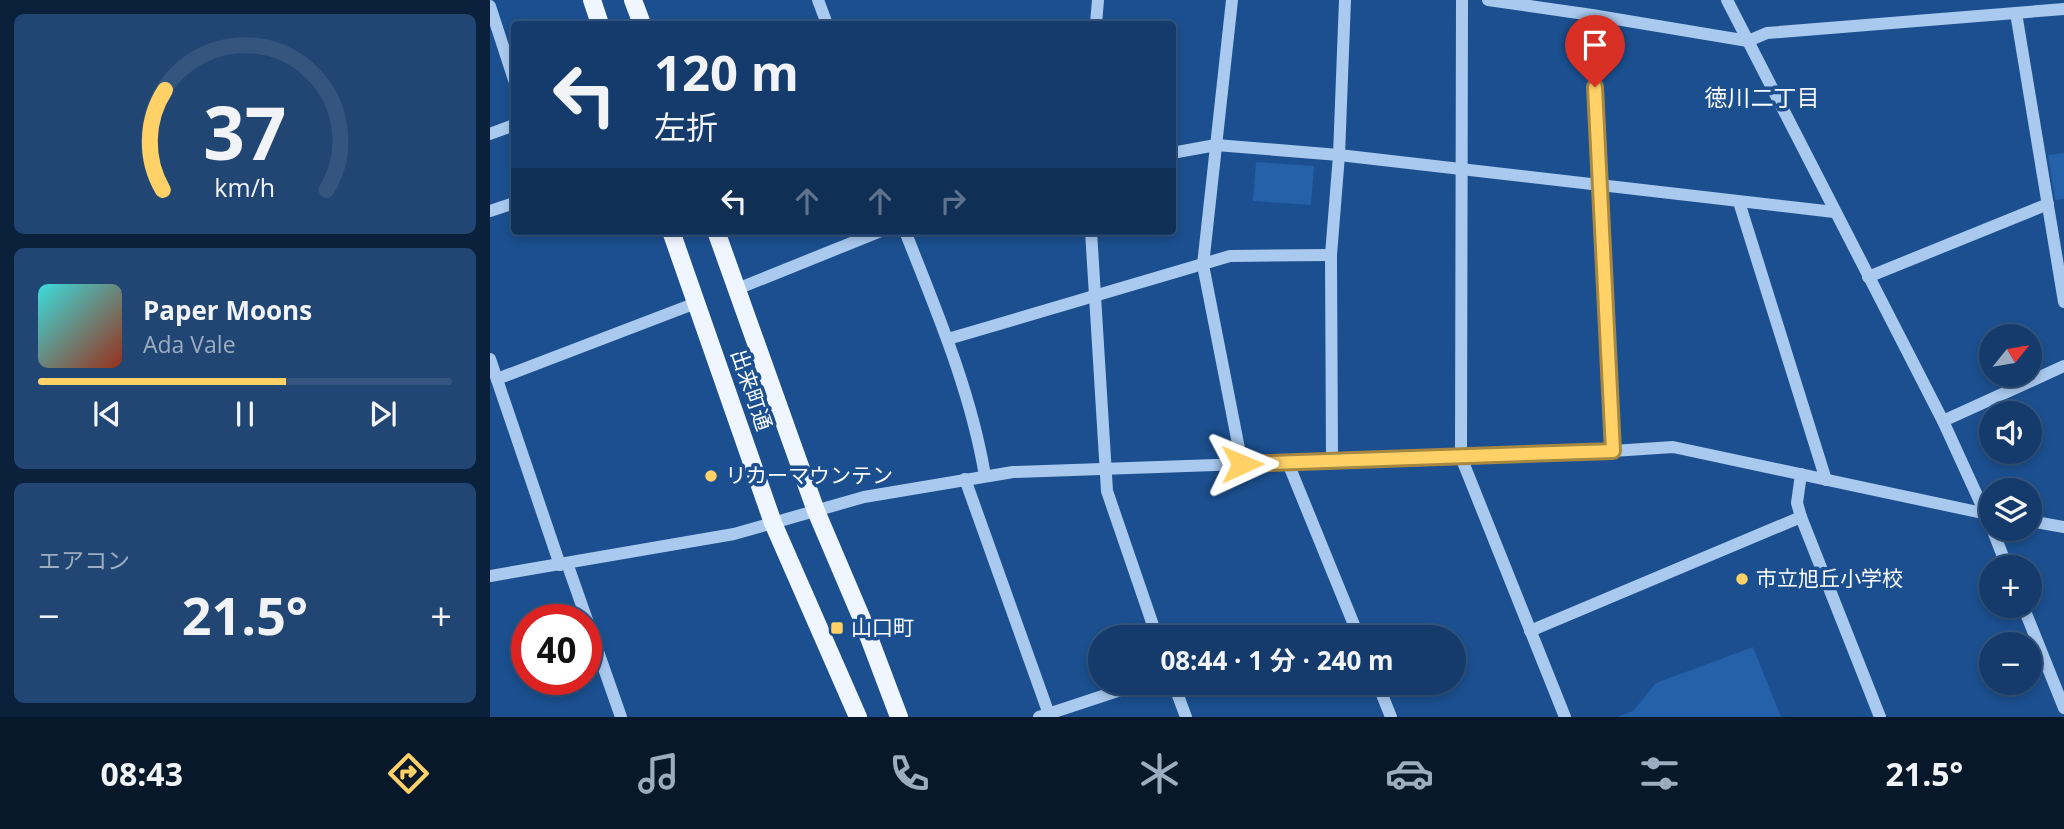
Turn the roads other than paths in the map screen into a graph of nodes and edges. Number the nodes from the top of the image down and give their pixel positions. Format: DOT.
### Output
graph roads {
  1 [pos="592,0"];
  2 [pos="633,0"];
  3 [pos="818,0"];
  4 [pos="1098,0"];
  5 [pos="1232,0"];
  6 [pos="1345,0"];
  7 [pos="1462,0"];
  8 [pos="1488,0"];
  9 [pos="1727,0"];
  10 [pos="490,6"];
  11 [pos="2064,9"];
  12 [pos="2016,13"];
  13 [pos="1592,15"];
  14 [pos="599,21"];
  15 [pos="641,21"];
  16 [pos="826,21"];
  17 [pos="1096,21"];
  18 [pos="1748,41"];
  19 [pos="511,71"];
  20 [pos="511,126"];
  21 [pos="490,134"];
  22 [pos="1216,145"];
  23 [pos="1176,152"];
  24 [pos="1339,155"];
  25 [pos="1460,169"];
  26 [pos="1600,184"];
  27 [pos="1739,202"];
  28 [pos="511,204"];
  29 [pos="2048,204"];
  30 [pos="490,211"];
  31 [pos="1834,212"];
  32 [pos="672,235"];
  33 [pos="717,235"];
  34 [pos="871,235"];
  35 [pos="907,235"];
  36 [pos="1091,235"];
  37 [pos="1331,255"];
  38 [pos="1203,265"];
  39 [pos="1868,277"];
  40 [pos="737,289"];
  41 [pos="1095,297"];
  42 [pos="2064,302"];
  43 [pos="696,303"];
  44 [pos="948,339"];
  45 [pos="490,359"];
  46 [pos="2064,366"];
  47 [pos="497,379"];
  48 [pos="1943,421"];
  49 [pos="1613,451"];
  50 [pos="1461,457"];
  51 [pos="1332,459"];
  52 [pos="1289,463"];
  53 [pos="1242,464"];
  54 [pos="1106,469"];
  55 [pos="1801,474"];
  56 [pos="985,476"];
  57 [pos="965,479"];
  58 [pos="1826,480"];
  59 [pos="1979,494"];
  60 [pos="816,511"];
  61 [pos="1979,512"];
  62 [pos="1801,517"];
  63 [pos="773,523"];
  64 [pos="2042,523"];
  65 [pos="2064,527"];
  66 [pos="564,564"];
  67 [pos="490,576"];
  68 [pos="2028,618"];
  69 [pos="1153,625"];
  70 [pos="1354,625"];
  71 [pos="1530,631"];
  72 [pos="1107,695"];
  73 [pos="1178,695"];
  74 [pos="1382,695"];
  75 [pos="2064,708"];
  76 [pos="1046,716"];
  77 [pos="621,717"];
  78 [pos="858,717"];
  79 [pos="899,717"];
  80 [pos="1186,717"];
  81 [pos="1391,717"];
  82 [pos="1565,717"];
  83 [pos="1880,717"];
  1 -- 14 [label="main road"];
  2 -- 15 [label="main road"];
  3 -- 16 [label="street"];
  4 -- 17 [label="street"];
  5 -- 22 [label="street"];
  6 -- 24 [label="street"];
  7 -- 25 [label="street"];
  8 -- 13 [label="street"];
  9 -- 18 [label="street"];
  10 -- 19 [label="street"];
  11 -- 12 [label="street"];
  12 -- 18 [label="street"];
  12 -- 29 [label="street"];
  13 -- 18 [label="street"];
  13 -- 26 [label="street"];
  18 -- 31 [label="street"];
  20 -- 21 [label="street"];
  22 -- 23 [label="street"];
  22 -- 24 [label="street"];
  22 -- 38 [label="street"];
  24 -- 25 [label="street"];
  24 -- 37 [label="street"];
  25 -- 26 [label="street"];
  25 -- 50 [label="street"];
  26 -- 27 [label="street"];
  26 -- 49 [label="street"];
  27 -- 31 [label="street"];
  27 -- 58 [label="street"];
  28 -- 30 [label="street"];
  29 -- 39 [label="street"];
  29 -- 42 [label="street"];
  31 -- 39 [label="street"];
  32 -- 43 [label="main road, 出来町通"];
  33 -- 40 [label="main road, 出来町通"];
  34 -- 40 [label="street"];
  35 -- 44 [label="street"];
  36 -- 41 [label="street"];
  37 -- 38 [label="street"];
  37 -- 51 [label="street"];
  38 -- 41 [label="street"];
  38 -- 53 [label="street"];
  39 -- 48 [label="street"];
  40 -- 60 [label="main road, 出来町通"];
  41 -- 44 [label="street"];
  41 -- 54 [label="street"];
  43 -- 47 [label="street"];
  43 -- 63 [label="main road, 出来町通"];
  44 -- 56 [label="street"];
  45 -- 47 [label="street"];
  46 -- 48 [label="street"];
  47 -- 66 [label="street"];
  48 -- 59 [label="street"];
  49 -- 50 [label="street"];
  49 -- 55 [label="street"];
  50 -- 51 [label="street"];
  50 -- 71 [label="street"];
  51 -- 52 [label="street"];
  52 -- 53 [label="street"];
  52 -- 70 [label="street"];
  53 -- 54 [label="street"];
  54 -- 56 [label="street"];
  54 -- 69 [label="street"];
  55 -- 58 [label="street"];
  55 -- 62 [label="street"];
  56 -- 57 [label="street"];
  57 -- 60 [label="street"];
  57 -- 76 [label="street"];
  58 -- 61 [label="street"];
  60 -- 63 [label="street"];
  60 -- 79 [label="main road, 出来町通"];
  62 -- 71 [label="street"];
  62 -- 83 [label="street"];
  63 -- 66 [label="street"];
  63 -- 78 [label="main road, 出来町通"];
  64 -- 65 [label="street"];
  66 -- 67 [label="street"];
  66 -- 77 [label="street"];
  68 -- 75 [label="street"];
  71 -- 82 [label="street"];
  72 -- 76 [label="street"];
  73 -- 80 [label="street"];
  74 -- 81 [label="street"];
}
